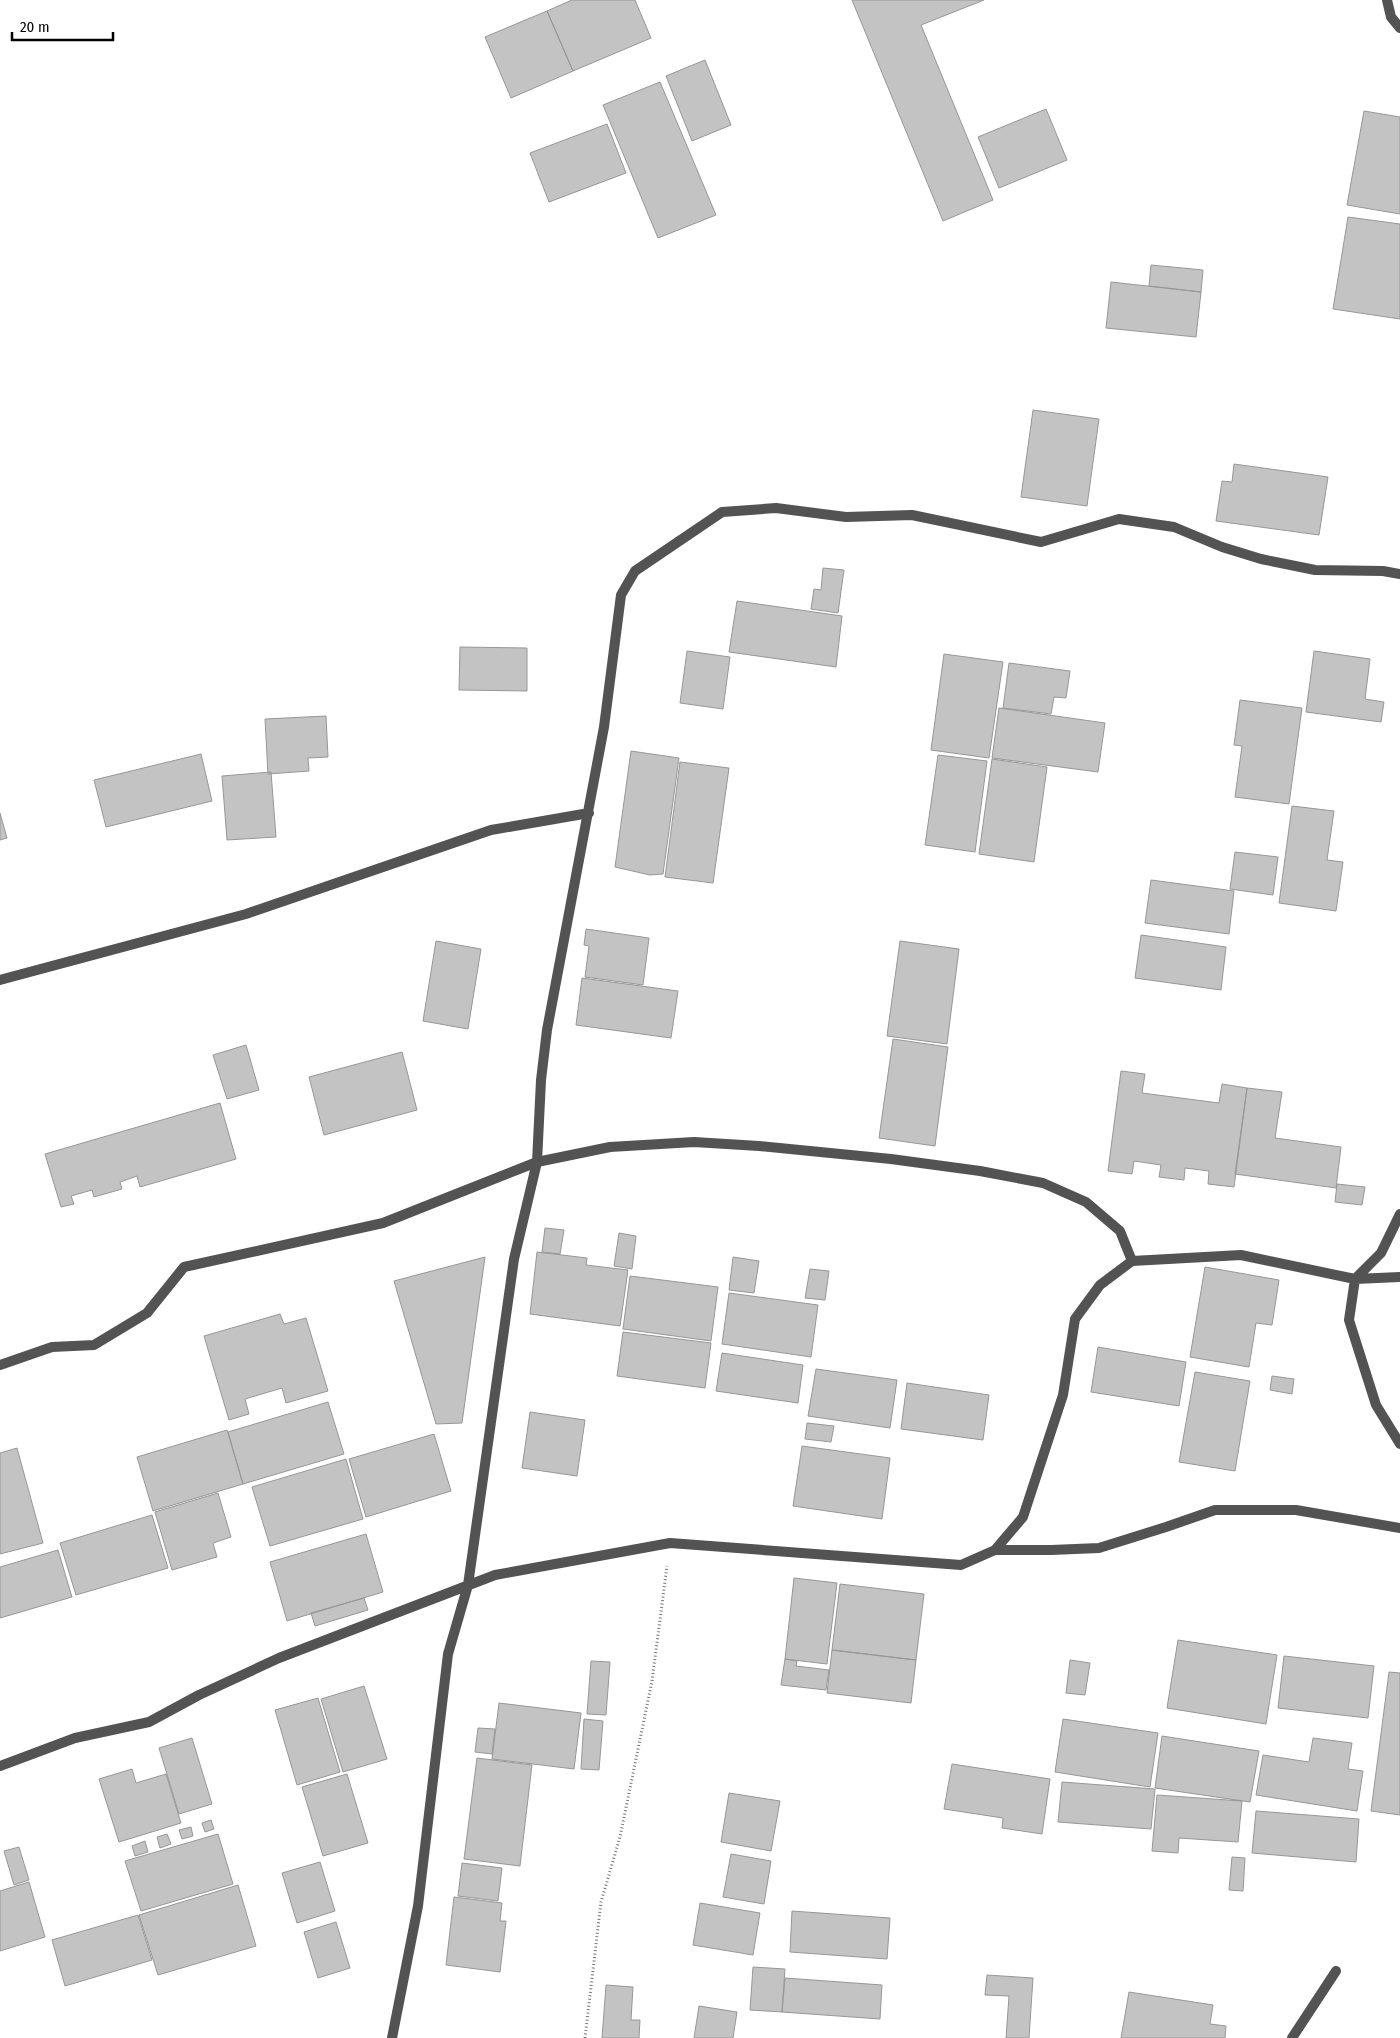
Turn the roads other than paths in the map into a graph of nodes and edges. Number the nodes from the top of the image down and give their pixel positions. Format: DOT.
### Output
graph roads {
  1 [pos="1387,0"];
  2 [pos="1400,28"];
  3 [pos="1400,574"];
  4 [pos="589,813"];
  5 [pos="0,980"];
  6 [pos="537,1162"];
  7 [pos="1400,1214"];
  8 [pos="1132,1261"];
  9 [pos="1400,1277"];
  10 [pos="1354,1279"];
  11 [pos="0,1365"];
  12 [pos="1400,1444"];
  13 [pos="1400,1528"];
  14 [pos="995,1550"];
  15 [pos="468,1586"];
  16 [pos="0,1766"];
  17 [pos="1336,1971"];
  18 [pos="392,2038"];
  19 [pos="1292,2038"];
  1 -- 2 [label="street"];
  3 -- 4 [label="street"];
  4 -- 5 [label="street"];
  4 -- 6 [label="street"];
  6 -- 8 [label="street"];
  6 -- 11 [label="street"];
  6 -- 15 [label="street"];
  7 -- 10 [label="street"];
  8 -- 10 [label="street"];
  8 -- 14 [label="street"];
  9 -- 10 [label="street"];
  10 -- 12 [label="street"];
  13 -- 14 [label="street"];
  14 -- 15 [label="street"];
  15 -- 16 [label="street"];
  15 -- 18 [label="street"];
  17 -- 19 [label="street"];
}
